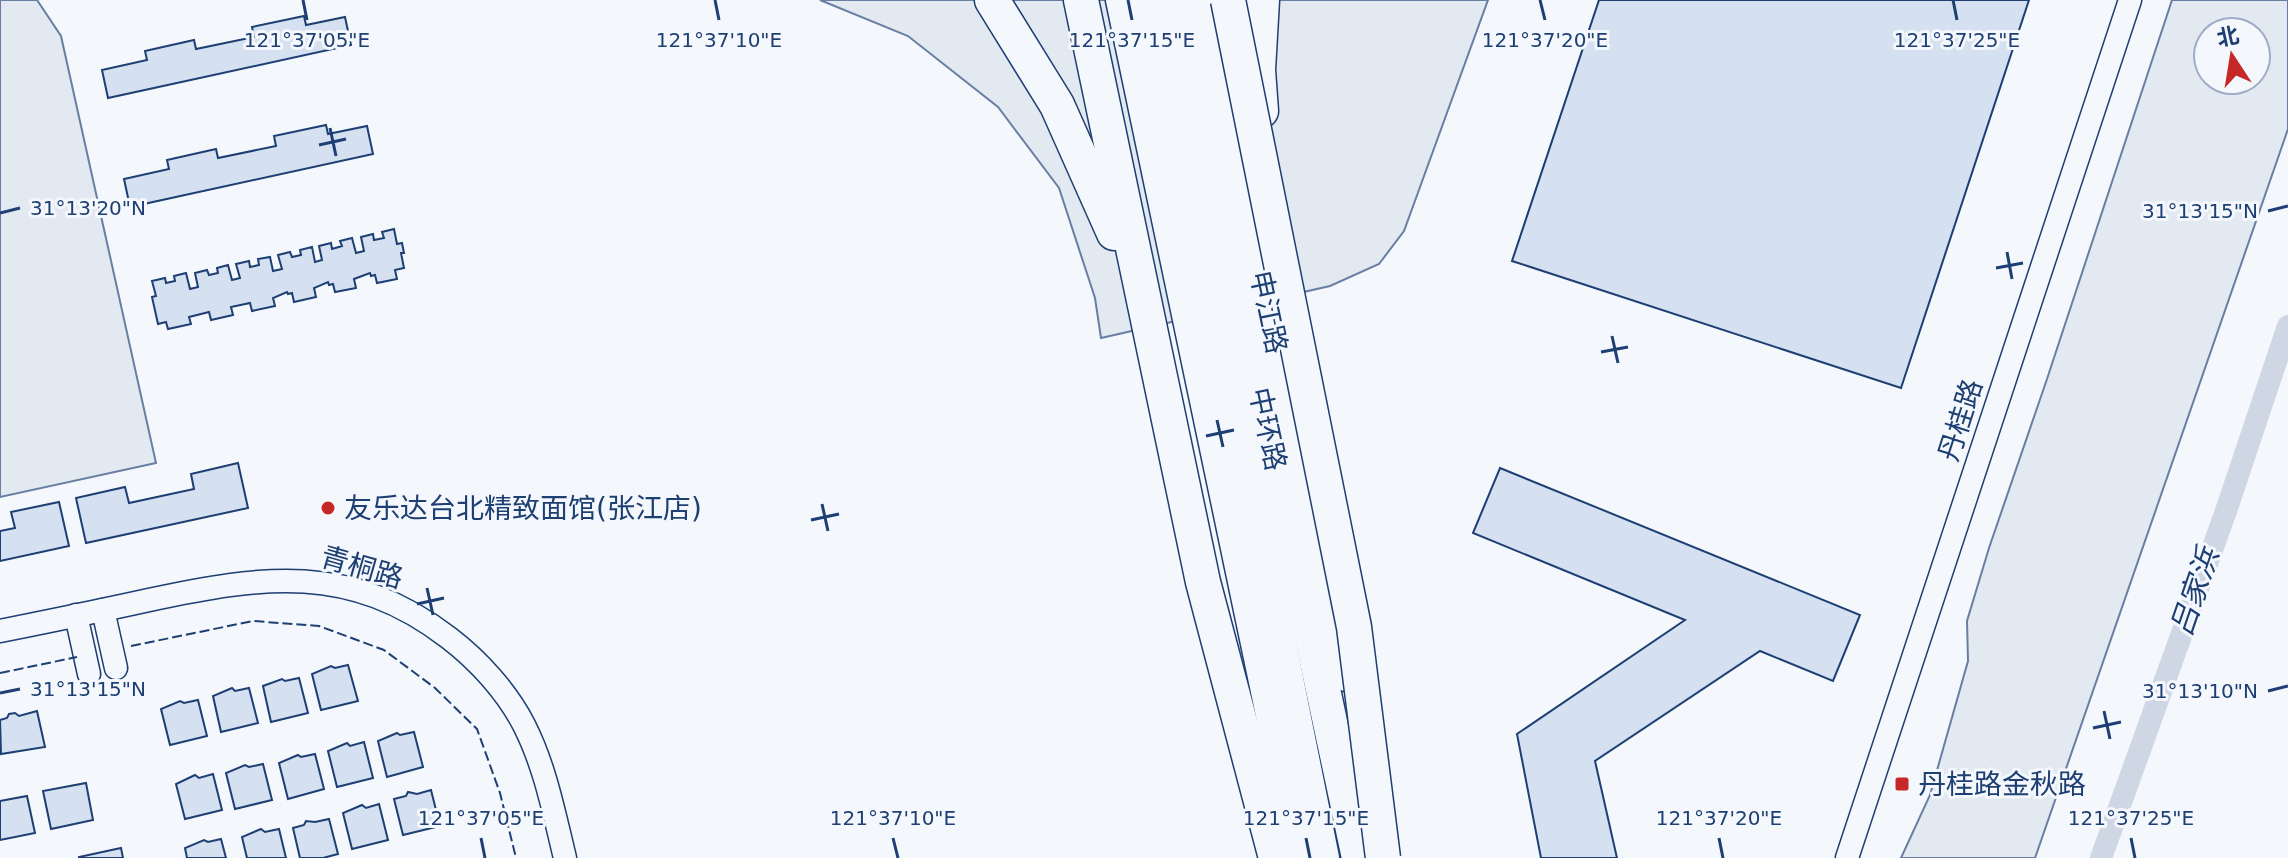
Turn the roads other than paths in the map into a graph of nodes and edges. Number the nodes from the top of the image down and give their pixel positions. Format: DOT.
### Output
graph roads {
  1 [pos="976,0"];
  2 [pos="992,0"];
  3 [pos="1081,0"];
  4 [pos="1099,0"];
  5 [pos="1120,0"];
  6 [pos="1150,0"];
  7 [pos="1176,0"];
  8 [pos="1262,0"];
  9 [pos="2130,0"];
  10 [pos="2141,0"];
  11 [pos="1214,7"];
  12 [pos="1025,50"];
  13 [pos="1143,108"];
  14 [pos="1265,175"];
  15 [pos="1148,327"];
  16 [pos="103,610"];
  17 [pos="76,615"];
  18 [pos="0,631"];
  19 [pos="116,668"];
  20 [pos="89,674"];
  21 [pos="565,858"];
  22 [pos="1276,858"];
  23 [pos="1300,858"];
  24 [pos="1322,858"];
  25 [pos="1359,858"];
  26 [pos="1384,858"];
  27 [pos="1847,858"];
  28 [pos="1859,858"];
  1 -- 12 [label="highway"];
  2 -- 12 [label="highway"];
  3 -- 15 [label="highway"];
  4 -- 13 [label="main road"];
  5 -- 13 [label="main road"];
  6 -- 24 [label="highway, 中环路"];
  7 -- 25 [label="highway, 中环路"];
  8 -- 14 [label="highway, bridge"];
  9 -- 27 [label="street, 丹桂路"];
  10 -- 28 [label="street, 丹桂路"];
  11 -- 14 [label="highway, bridge"];
  11 -- 26 [label="main road, 申江路"];
  12 -- 15 [label="highway"];
  13 -- 23 [label="main road"];
  14 -- 26 [label="highway, bridge"];
  15 -- 22 [label="highway"];
  16 -- 17 [label="street, 青桐路"];
  16 -- 19 [label="street"];
  16 -- 21 [label="street, 青桐路"];
  17 -- 18 [label="street, 青桐路"];
  17 -- 20 [label="street"];
}
